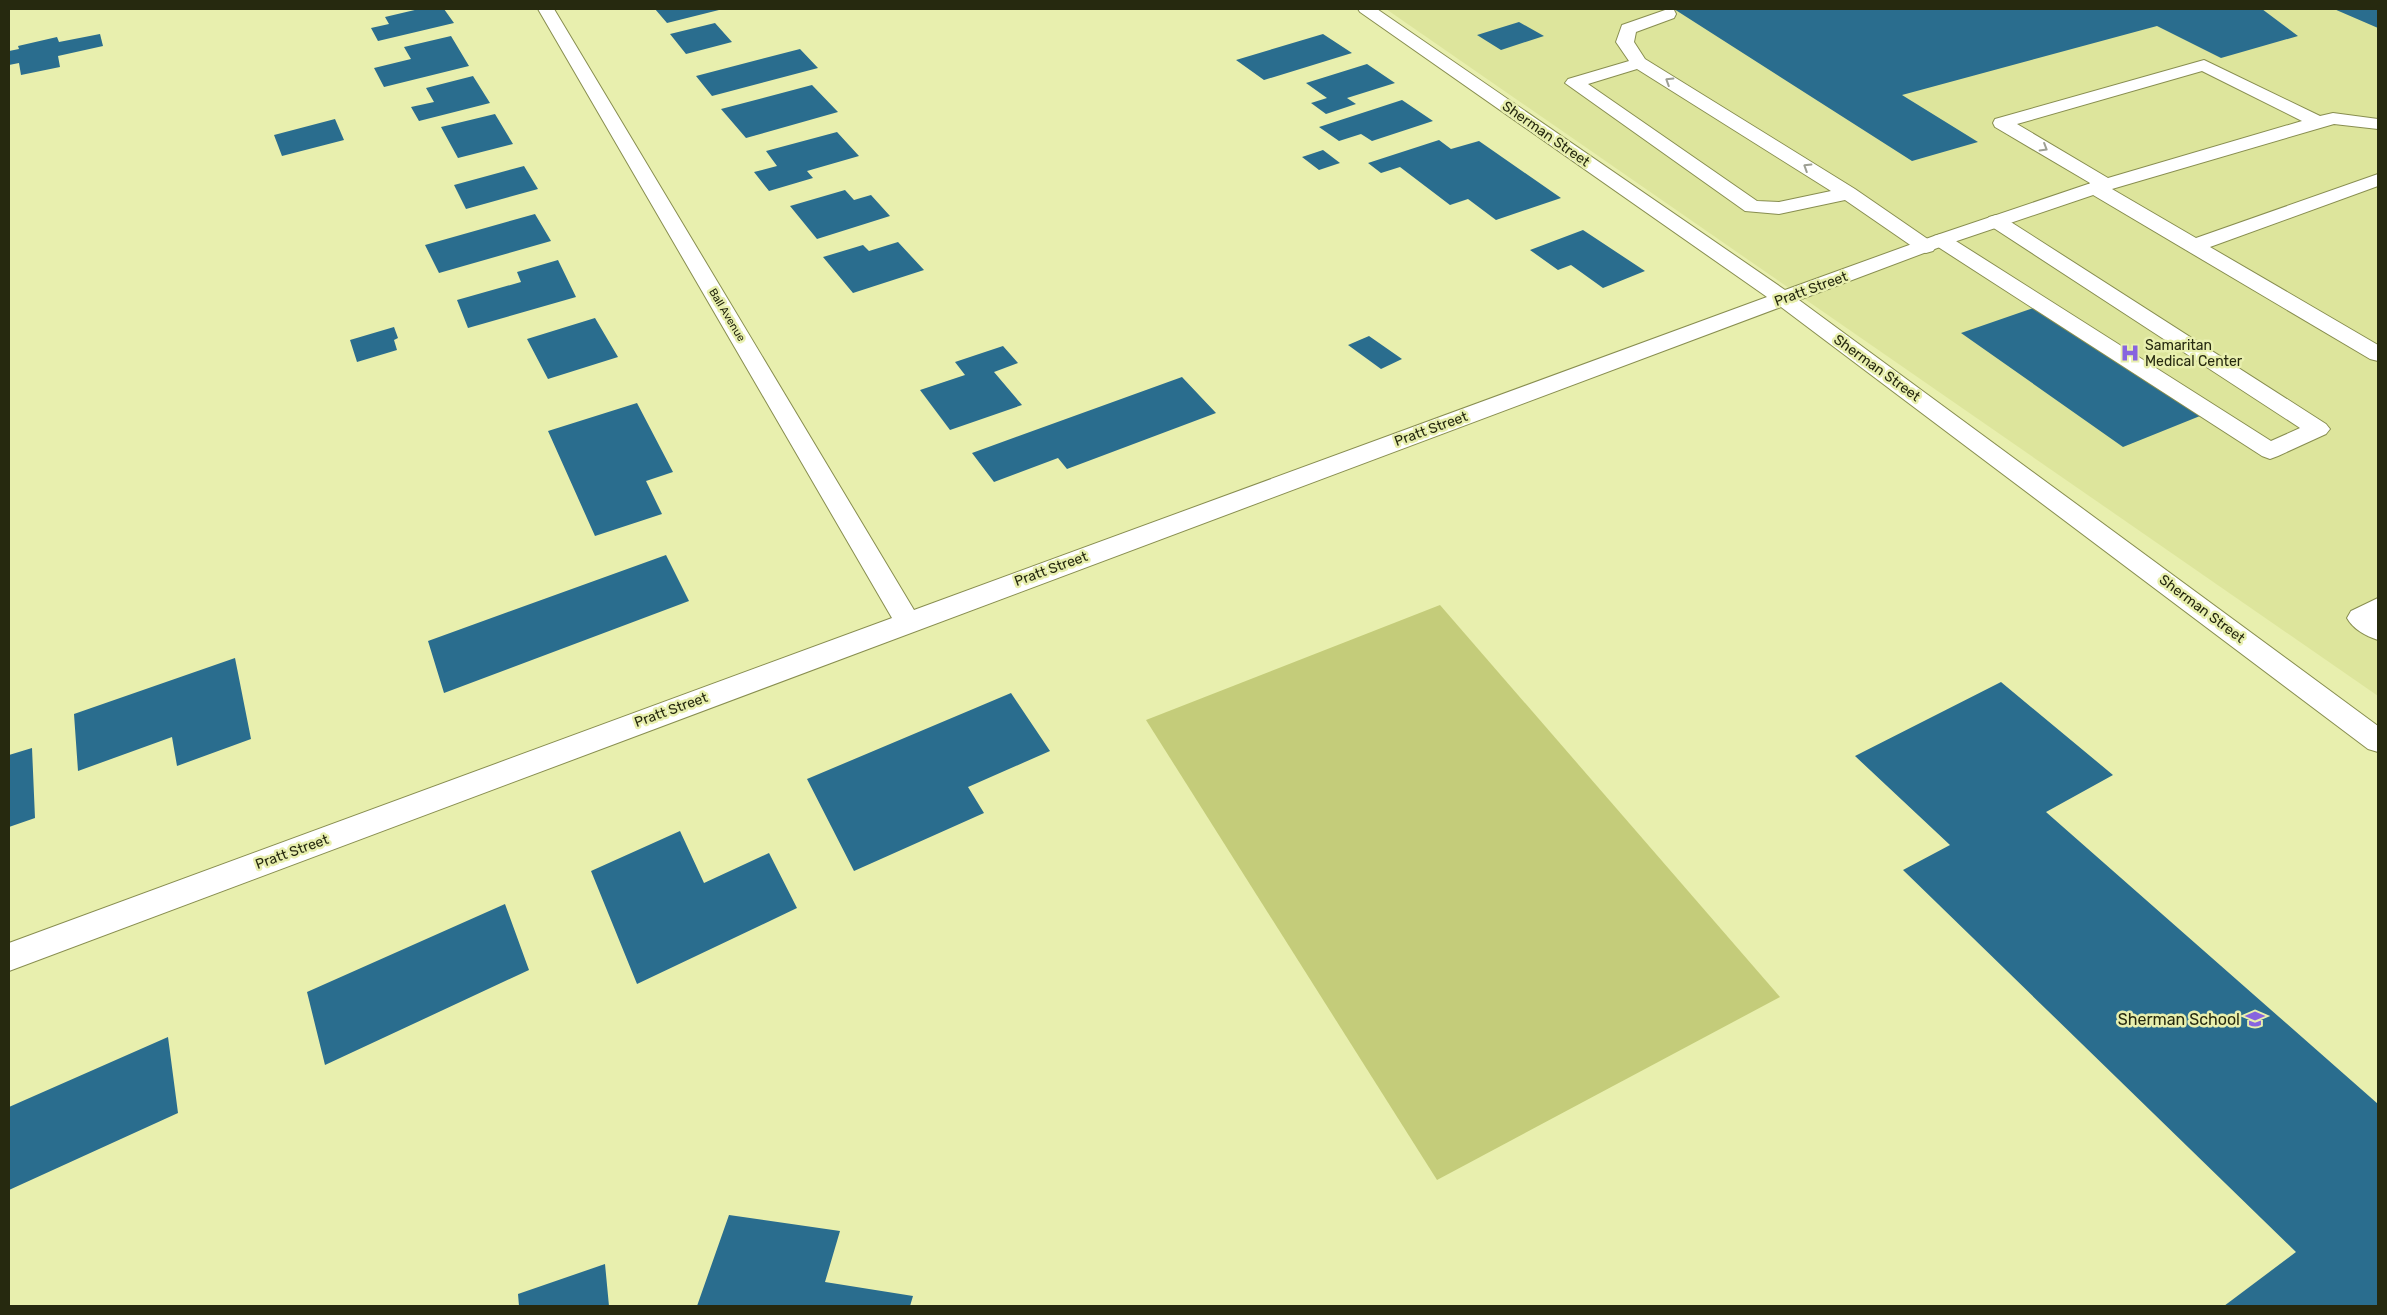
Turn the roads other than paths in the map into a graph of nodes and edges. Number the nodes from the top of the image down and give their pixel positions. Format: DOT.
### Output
graph roads {
  1 [pos="546,9"];
  2 [pos="1366,9"];
  3 [pos="1668,14"];
  4 [pos="1639,63"];
  5 [pos="2317,122"];
  6 [pos="2378,124"];
  7 [pos="2378,180"];
  8 [pos="2101,186"];
  9 [pos="1848,193"];
  10 [pos="1996,221"];
  11 [pos="1934,243"];
  12 [pos="2194,246"];
  13 [pos="1784,299"];
  14 [pos="2378,354"];
  15 [pos="2378,608"];
  16 [pos="908,622"];
  17 [pos="2378,630"];
  18 [pos="2378,741"];
  19 [pos="9,957"];
  1 -- 16 [label="street, Ball Avenue"];
  2 -- 13 [label="street, Sherman Street"];
  3 -- 4 [label="street"];
  9 -- 4 [label="street, one-way"];
  4 -- 9 [label="street"];
  5 -- 6 [label="street, Pratt Street"];
  5 -- 8 [label="street, Pratt Street"];
  5 -- 8 [label="street, one-way"];
  7 -- 12 [label="street"];
  8 -- 10 [label="street, Pratt Street"];
  8 -- 12 [label="street"];
  9 -- 11 [label="street"];
  10 -- 11 [label="street, Pratt Street"];
  10 -- 11 [label="street"];
  11 -- 13 [label="street, Pratt Street"];
  12 -- 14 [label="street"];
  13 -- 16 [label="street, Pratt Street"];
  13 -- 18 [label="street, Sherman Street"];
  15 -- 17 [label="street"];
  16 -- 19 [label="street, Pratt Street"];
}
